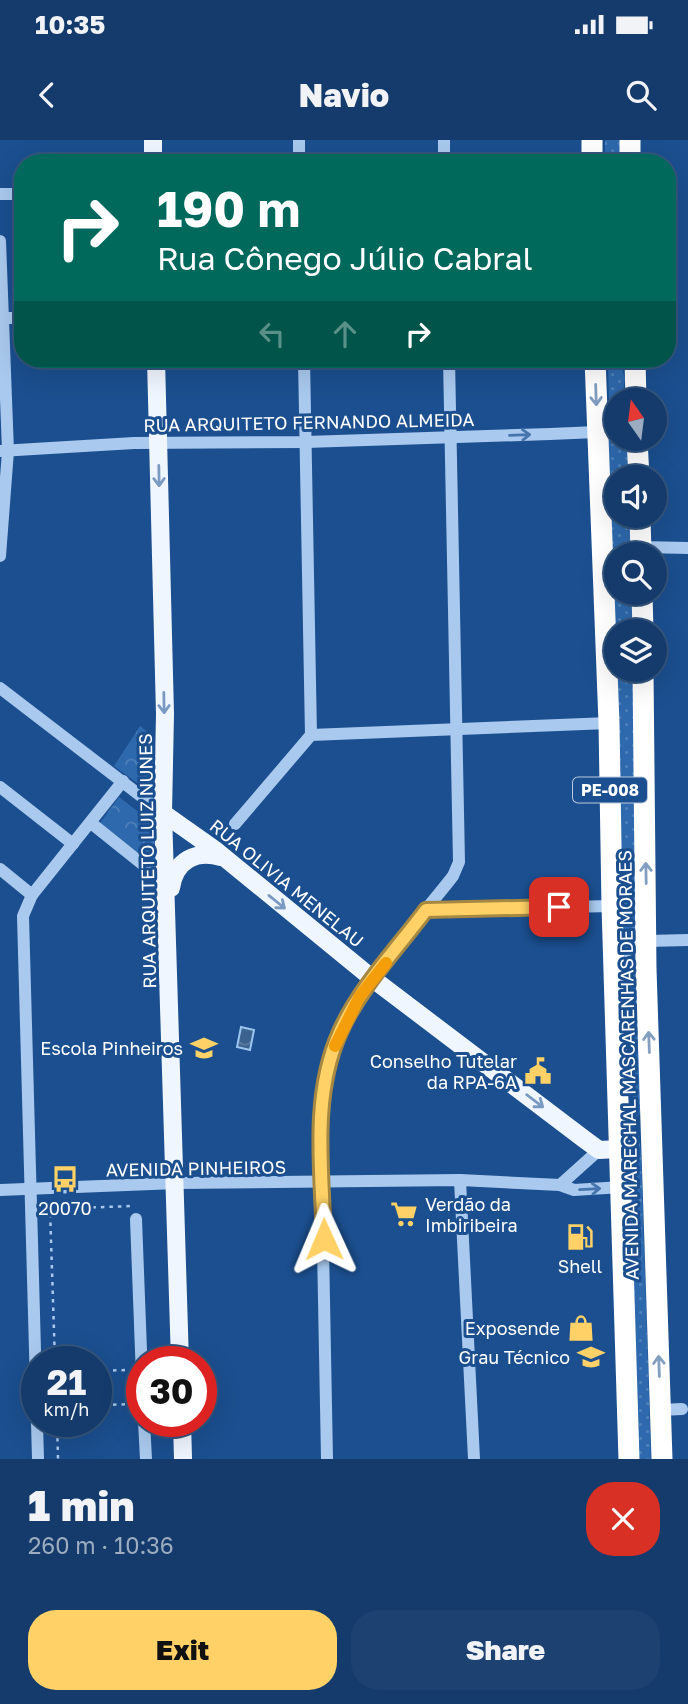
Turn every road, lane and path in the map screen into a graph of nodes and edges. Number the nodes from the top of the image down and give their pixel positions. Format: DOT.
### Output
graph roads {
  1 [pos="0,241"];
  2 [pos="1,318"];
  3 [pos="156,368"];
  4 [pos="304,368"];
  5 [pos="449,368"];
  6 [pos="595,368"];
  7 [pos="635,368"];
  8 [pos="636,388"];
  9 [pos="604,428"];
  10 [pos="597,432"];
  11 [pos="452,438"];
  12 [pos="306,442"];
  13 [pos="158,443"];
  14 [pos="4,451"];
  15 [pos="688,548"];
  16 [pos="667,549"];
  17 [pos="0,556"];
  18 [pos="643,682"];
  19 [pos="0,688"];
  20 [pos="609,723"];
  21 [pos="455,729"];
  22 [pos="311,735"];
  23 [pos="123,782"];
  24 [pos="0,787"];
  25 [pos="163,813"];
  26 [pos="91,823"];
  27 [pos="235,824"];
  28 [pos="73,844"];
  29 [pos="225,858"];
  30 [pos="0,869"];
  31 [pos="151,871"];
  32 [pos="32,895"];
  33 [pos="168,905"];
  34 [pos="612,906"];
  35 [pos="426,910"];
  36 [pos="688,940"];
  37 [pos="647,941"];
  38 [pos="613,957"];
  39 [pos="373,979"];
  40 [pos="652,1110"];
  41 [pos="609,1149"];
  42 [pos="460,1180"];
  43 [pos="177,1183"];
  44 [pos="323,1184"];
  45 [pos="560,1185"];
  46 [pos="622,1187"];
  47 [pos="0,1190"];
  48 [pos="29,1190"];
  49 [pos="144,1206"];
  50 [pos="136,1219"];
  51 [pos="54,1346"];
  52 [pos="141,1346"];
  53 [pos="180,1346"];
  54 [pos="682,1409"];
  55 [pos="660,1410"];
  56 [pos="57,1437"];
  57 [pos="145,1437"];
  58 [pos="182,1437"];
  59 [pos="38,1459"];
  60 [pos="58,1459"];
  61 [pos="146,1459"];
  62 [pos="183,1459"];
  63 [pos="327,1459"];
  64 [pos="474,1459"];
  65 [pos="629,1459"];
  66 [pos="662,1459"];
  1 -- 2 [label="street"];
  2 -- 14 [label="street"];
  3 -- 13 [label="main road, RUA ARQUITETO LUIZ NUNES"];
  4 -- 12 [label="street"];
  5 -- 11 [label="street"];
  6 -- 10 [label="highway, AVENIDA MARECHAL MASCARENHAS DE MORAES / PE-008, one-way"];
  7 -- 8 [label="highway"];
  9 -- 10 [label="street, RUA ARQUITETO FERNANDO ALMEIDA"];
  11 -- 10 [label="street, RUA ARQUITETO FERNANDO ALMEIDA, one-way"];
  10 -- 20 [label="highway, AVENIDA MARECHAL MASCARENHAS DE MORAES / PE-008"];
  11 -- 12 [label="street, RUA ARQUITETO FERNANDO ALMEIDA"];
  11 -- 21 [label="street"];
  12 -- 13 [label="street, RUA ARQUITETO FERNANDO ALMEIDA"];
  12 -- 22 [label="street"];
  13 -- 14 [label="street, RUA ARQUITETO FERNANDO ALMEIDA"];
  13 -- 25 [label="main road, RUA ARQUITETO LUIZ NUNES, one-way"];
  14 -- 17 [label="street"];
  15 -- 16 [label="street"];
  37 -- 18 [label="highway, AVENIDA MARECHAL MASCARENHAS DE MORAES / PE-008, one-way"];
  19 -- 23 [label="street, RUA OLIVIA MENELAU"];
  20 -- 21 [label="street"];
  20 -- 34 [label="highway, AVENIDA MARECHAL MASCARENHAS DE MORAES / PE-008"];
  21 -- 22 [label="street"];
  21 -- 35 [label="street"];
  22 -- 27 [label="street"];
  23 -- 25 [label="street, RUA OLIVIA MENELAU"];
  23 -- 26 [label="street"];
  24 -- 28 [label="street"];
  25 -- 29 [label="main road, RUA OLIVIA MENELAU"];
  25 -- 33 [label="main road, RUA ARQUITETO LUIZ NUNES"];
  26 -- 28 [label="street"];
  26 -- 31 [label="street"];
  28 -- 32 [label="street"];
  29 -- 33 [label="main road"];
  29 -- 39 [label="main road, RUA OLIVIA MENELAU, one-way"];
  30 -- 32 [label="street"];
  32 -- 48 [label="street"];
  33 -- 43 [label="main road, RUA ARQUITETO LUIZ NUNES"];
  34 -- 35 [label="street"];
  34 -- 38 [label="highway, AVENIDA MARECHAL MASCARENHAS DE MORAES / PE-008"];
  35 -- 39 [label="street"];
  36 -- 37 [label="street"];
  37 -- 38 [label="street"];
  40 -- 37 [label="highway, AVENIDA MARECHAL MASCARENHAS DE MORAES / PE-008, one-way"];
  38 -- 41 [label="highway, AVENIDA MARECHAL MASCARENHAS DE MORAES / PE-008"];
  39 -- 41 [label="main road, RUA OLIVIA MENELAU, one-way"];
  39 -- 44 [label="street"];
  40 -- 41 [label="highway"];
  55 -- 40 [label="highway, AVENIDA MARECHAL MASCARENHAS DE MORAES / PE-008, one-way"];
  41 -- 45 [label="street"];
  41 -- 46 [label="highway, AVENIDA MARECHAL MASCARENHAS DE MORAES / PE-008"];
  42 -- 44 [label="street, AVENIDA PINHEIROS"];
  42 -- 45 [label="street, AVENIDA PINHEIROS"];
  42 -- 64 [label="street"];
  43 -- 44 [label="street, AVENIDA PINHEIROS"];
  43 -- 48 [label="street, AVENIDA PINHEIROS"];
  43 -- 53 [label="main road, RUA ARQUITETO LUIZ NUNES"];
  44 -- 63 [label="street"];
  45 -- 46 [label="street, AVENIDA PINHEIROS, one-way"];
  46 -- 65 [label="highway, AVENIDA MARECHAL MASCARENHAS DE MORAES / PE-008"];
  47 -- 48 [label="street, AVENIDA PINHEIROS"];
  48 -- 59 [label="street"];
  49 -- 51 [label="path"];
  50 -- 52 [label="street"];
  54 -- 55 [label="street"];
  55 -- 66 [label="highway, AVENIDA MARECHAL MASCARENHAS DE MORAES / PE-008"];
  56 -- 60 [label="path"];
  57 -- 61 [label="street"];
  58 -- 62 [label="main road"];
}
